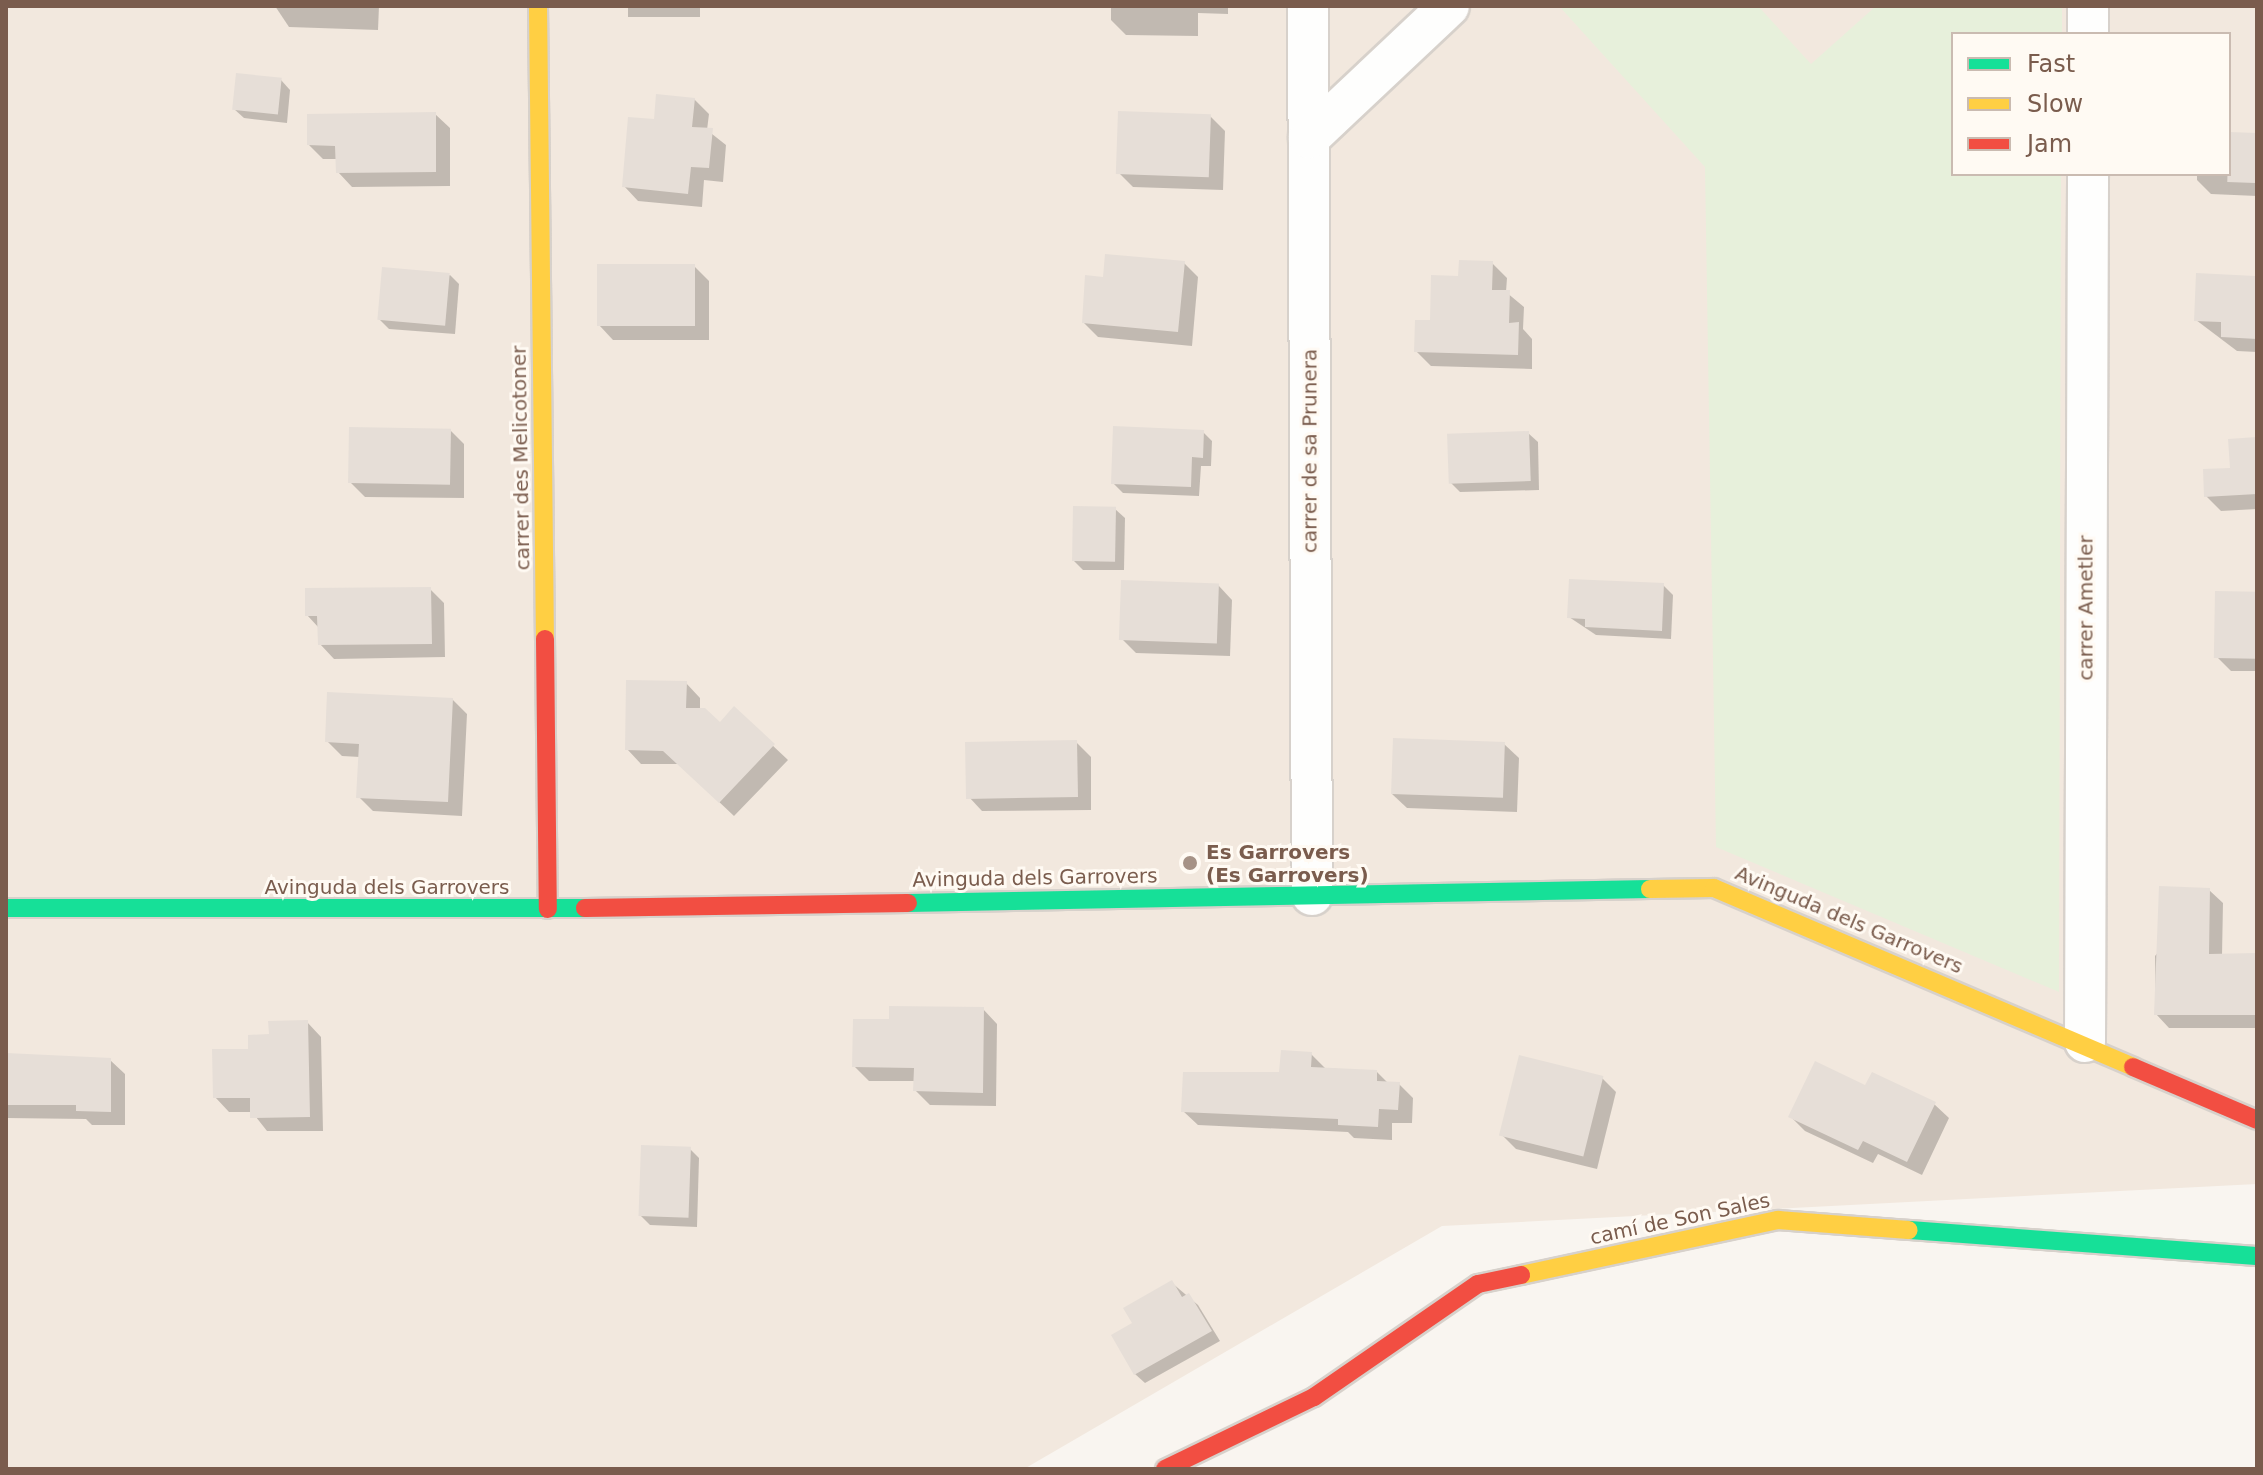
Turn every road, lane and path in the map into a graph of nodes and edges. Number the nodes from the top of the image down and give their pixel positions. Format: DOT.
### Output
graph roads {
  1 [pos="538,6"];
  2 [pos="1308,6"];
  3 [pos="1449,6"];
  4 [pos="2088,6"];
  5 [pos="2088,32"];
  6 [pos="1309,138"];
  7 [pos="2088,176"];
  8 [pos="1312,895"];
  9 [pos="6,908"];
  10 [pos="548,909"];
  11 [pos="2085,1042"];
  12 [pos="2257,1120"];
  13 [pos="2257,1256"];
  14 [pos="1165,1469"];
  1 -- 10 [label="street, carrer des Melicotoner"];
  2 -- 6 [label="street, carrer de sa Prunera"];
  3 -- 6 [label="street"];
  4 -- 5 [label="street"];
  6 -- 8 [label="street, carrer de sa Prunera"];
  7 -- 11 [label="street, carrer Ametler"];
  8 -- 10 [label="street, Avinguda dels Garrovers"];
  8 -- 11 [label="street, Avinguda dels Garrovers"];
  9 -- 10 [label="street, Avinguda dels Garrovers"];
  11 -- 12 [label="street, Avinguda dels Garrovers"];
  13 -- 14 [label="street, camí de Son Sales"];
}
